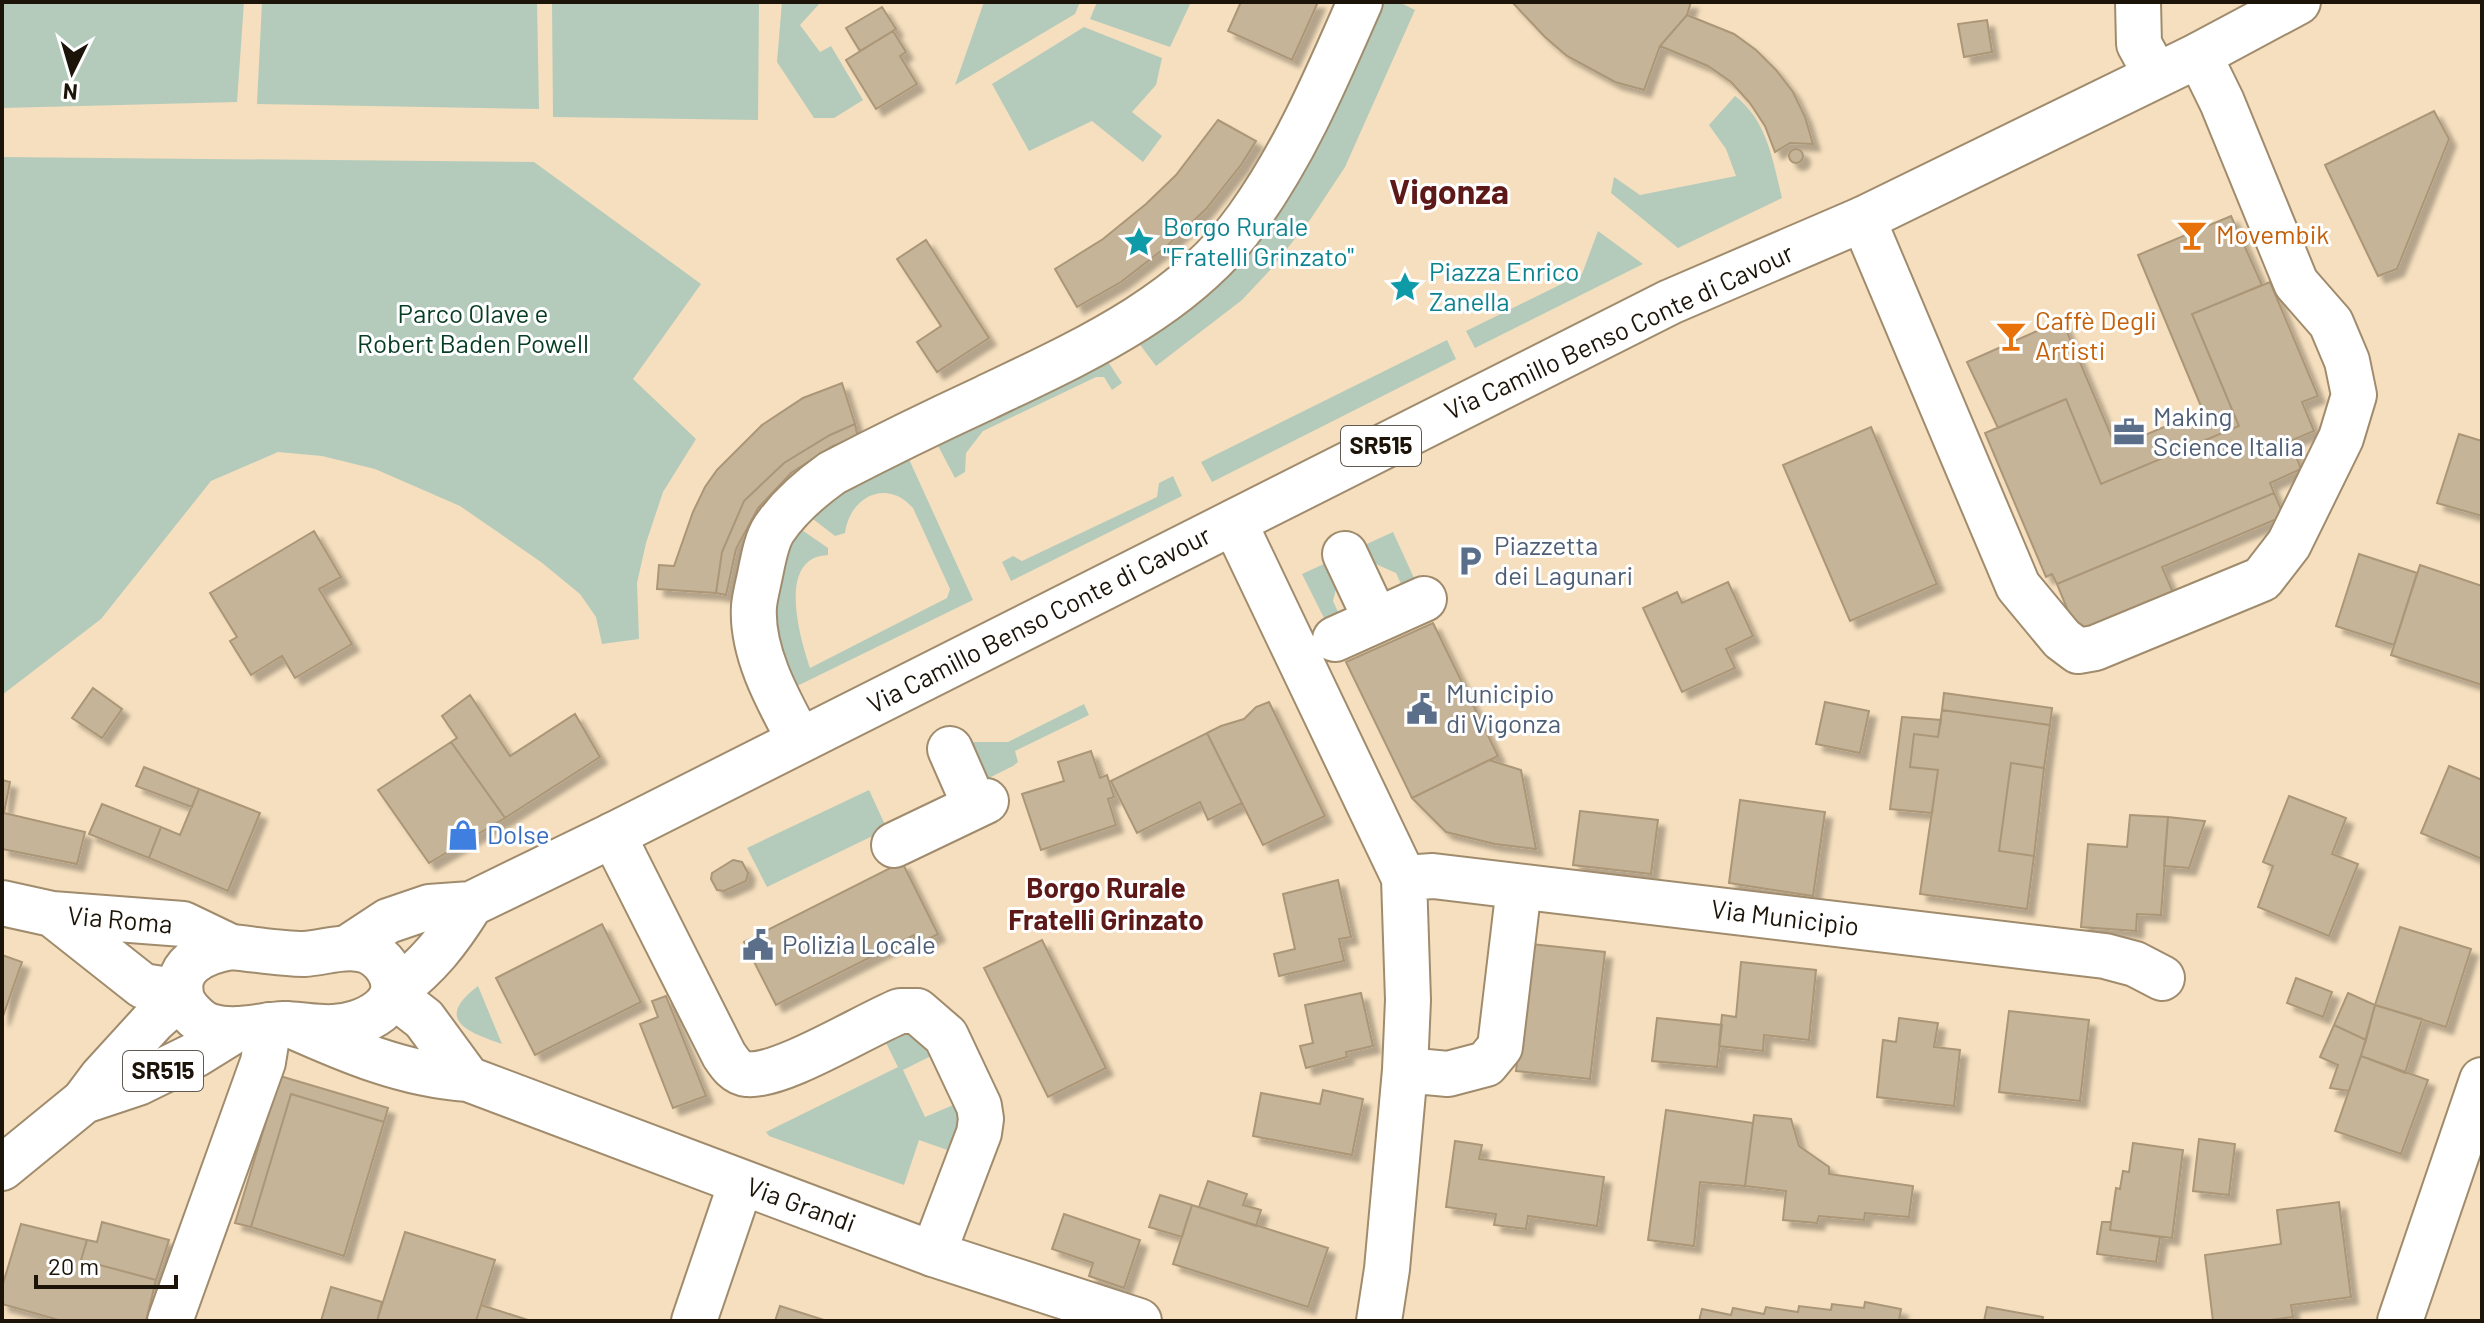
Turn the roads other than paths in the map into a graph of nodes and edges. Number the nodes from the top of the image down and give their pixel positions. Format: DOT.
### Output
graph roads {
  1 [pos="1360,2"];
  2 [pos="2138,2"];
  3 [pos="2298,2"];
  4 [pos="2199,55"];
  5 [pos="2156,75"];
  6 [pos="1863,219"];
  7 [pos="1234,522"];
  8 [pos="1345,554"];
  9 [pos="1424,599"];
  10 [pos="1376,620"];
  11 [pos="1335,639"];
  12 [pos="799,739"];
  13 [pos="950,749"];
  14 [pos="613,835"];
  15 [pos="894,845"];
  16 [pos="1404,878"];
  17 [pos="1519,887"];
  18 [pos="2,903"];
  19 [pos="471,904"];
  20 [pos="52,914"];
  21 [pos="231,947"];
  22 [pos="347,948"];
  23 [pos="2162,978"];
  24 [pos="394,993"];
  25 [pos="181,994"];
  26 [pos="265,1026"];
  27 [pos="1405,1070"];
  28 [pos="468,1079"];
  29 [pos="2482,1080"];
  30 [pos="84,1101"];
  31 [pos="2,1168"];
  32 [pos="741,1183"];
  33 [pos="933,1254"];
  34 [pos="170,1321"];
  35 [pos="694,1321"];
  36 [pos="1139,1321"];
  37 [pos="1379,1321"];
  38 [pos="2400,1321"];
  1 -- 12 [label="main road"];
  2 -- 5 [label="main road"];
  3 -- 4 [label="main road, Via Camillo Benso Conte di Cavour / SR515"];
  4 -- 5 [label="main road, Via Camillo Benso Conte di Cavour / SR515"];
  4 -- 6 [label="main road"];
  5 -- 6 [label="main road, Via Camillo Benso Conte di Cavour / SR515"];
  6 -- 7 [label="main road, Via Camillo Benso Conte di Cavour / SR515"];
  7 -- 12 [label="main road, Via Camillo Benso Conte di Cavour / SR515"];
  7 -- 16 [label="main road"];
  8 -- 10 [label="main road"];
  9 -- 10 [label="main road"];
  10 -- 11 [label="main road"];
  12 -- 14 [label="main road, Via Camillo Benso Conte di Cavour / SR515"];
  13 -- 15 [label="main road"];
  14 -- 19 [label="main road, Via Camillo Benso Conte di Cavour / SR515"];
  14 -- 33 [label="main road"];
  16 -- 17 [label="main road, Via Municipio"];
  16 -- 27 [label="main road"];
  17 -- 23 [label="main road, Via Municipio"];
  17 -- 27 [label="main road"];
  18 -- 20 [label="main road, Via Roma"];
  19 -- 22 [label="main road, SR515"];
  19 -- 24 [label="main road"];
  20 -- 21 [label="main road, Via Roma"];
  20 -- 25 [label="main road, Via Roma"];
  21 -- 22 [label="main road"];
  21 -- 25 [label="main road"];
  22 -- 24 [label="main road"];
  24 -- 26 [label="main road"];
  24 -- 28 [label="main road"];
  25 -- 26 [label="main road"];
  25 -- 30 [label="main road, SR515"];
  26 -- 28 [label="main road, Via Grandi"];
  26 -- 30 [label="main road, SR515"];
  26 -- 34 [label="main road"];
  27 -- 37 [label="main road"];
  28 -- 32 [label="main road, Via Grandi"];
  29 -- 38 [label="main road"];
  30 -- 31 [label="main road, SR515"];
  32 -- 33 [label="main road, Via Grandi"];
  32 -- 35 [label="main road"];
  33 -- 36 [label="main road, Via Grandi"];
}
